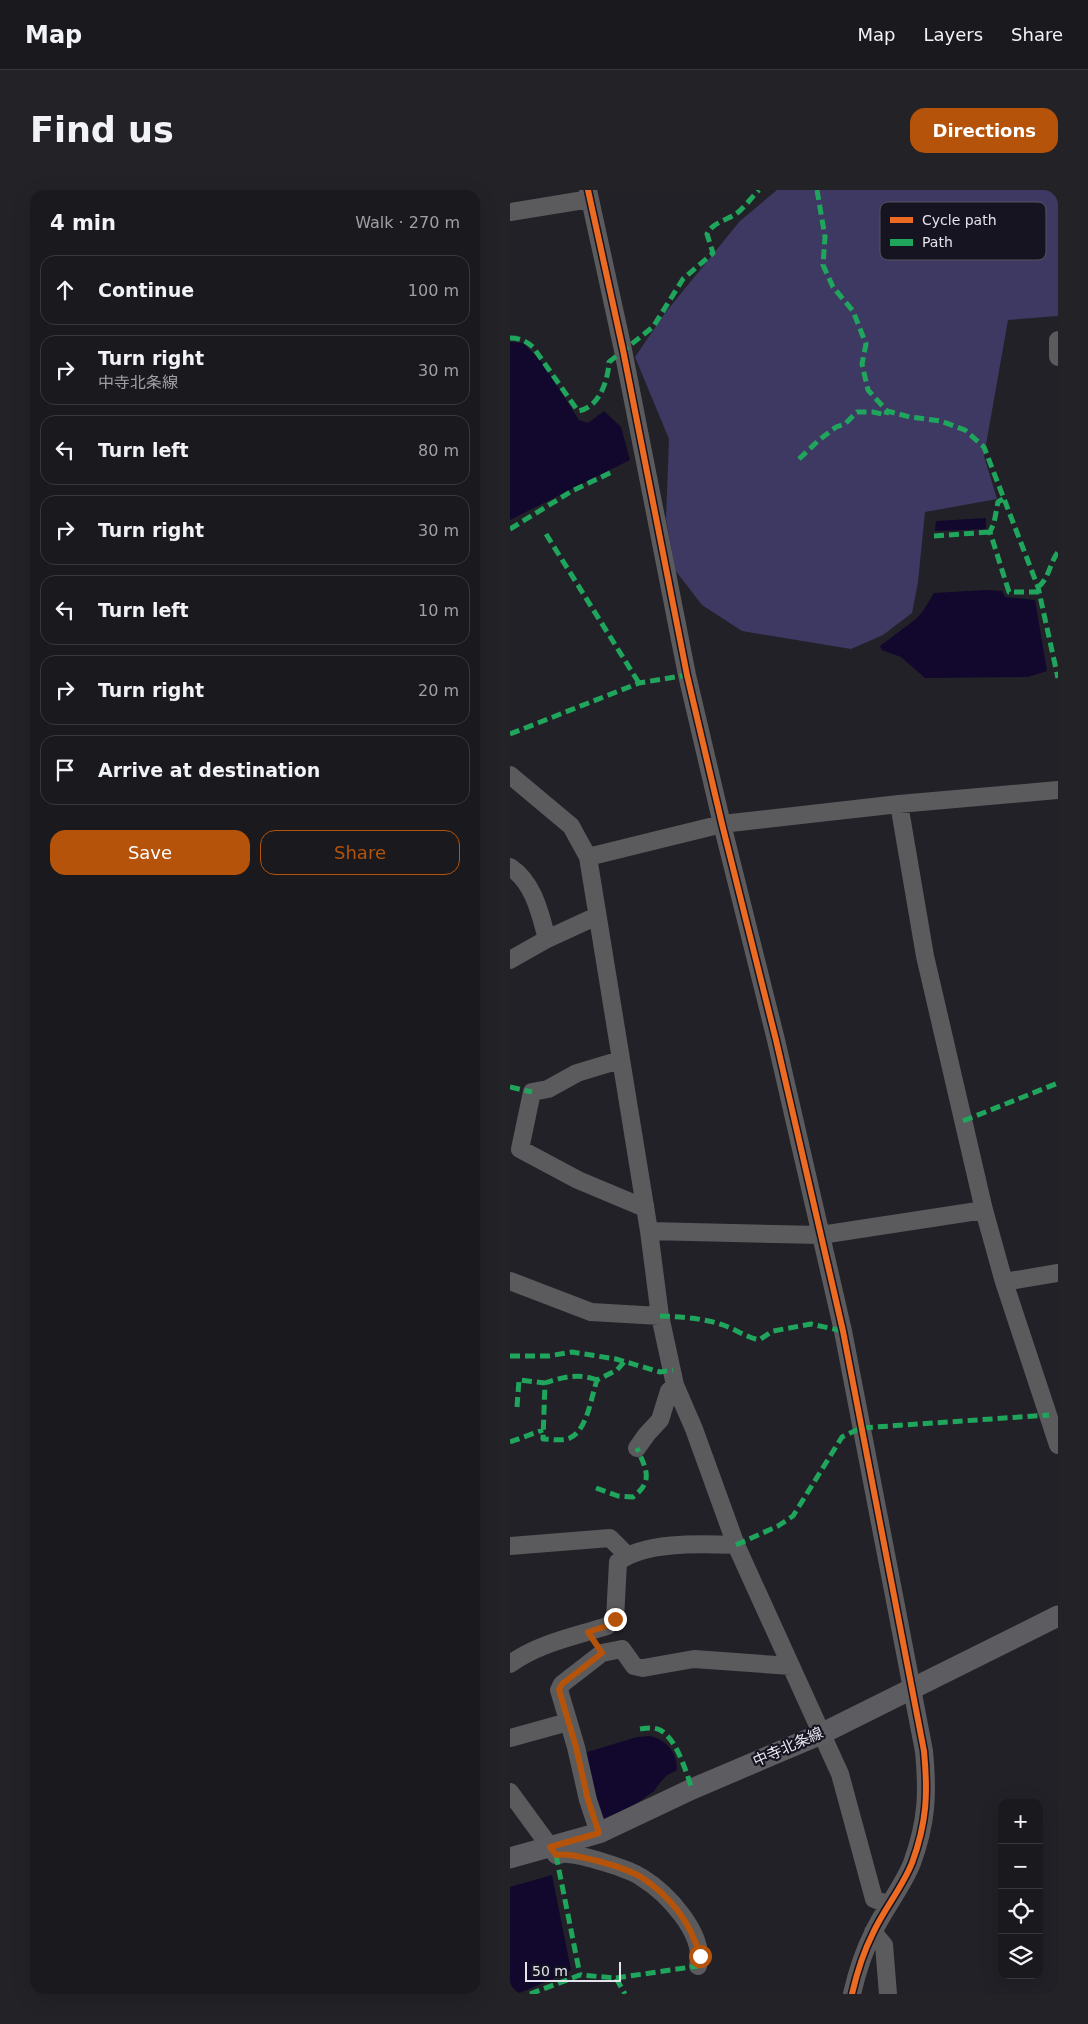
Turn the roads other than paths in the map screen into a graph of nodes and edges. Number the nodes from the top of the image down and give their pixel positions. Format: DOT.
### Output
graph roads {
  1 [pos="589,194"];
  2 [pos="510,212"];
  3 [pos="1058,340"];
  4 [pos="1058,357"];
  5 [pos="510,775"];
  6 [pos="1058,790"];
  7 [pos="899,804"];
  8 [pos="722,824"];
  9 [pos="588,858"];
  10 [pos="510,867"];
  11 [pos="597,916"];
  12 [pos="547,939"];
  13 [pos="510,960"];
  14 [pos="620,1060"];
  15 [pos="645,1205"];
  16 [pos="984,1210"];
  17 [pos="649,1231"];
  18 [pos="821,1235"];
  19 [pos="1058,1273"];
  20 [pos="510,1281"];
  21 [pos="1004,1282"];
  22 [pos="660,1316"];
  23 [pos="676,1385"];
  24 [pos="1053,1415"];
  25 [pos="1058,1445"];
  26 [pos="637,1448"];
  27 [pos="736,1545"];
  28 [pos="510,1546"];
  29 [pos="627,1555"];
  30 [pos="1058,1616"];
  31 [pos="588,1632"];
  32 [pos="602,1653"];
  33 [pos="510,1664"];
  34 [pos="791,1666"];
  35 [pos="912,1688"];
  36 [pos="568,1722"];
  37 [pos="821,1734"];
  38 [pos="510,1738"];
  39 [pos="510,1792"];
  40 [pos="599,1833"];
  41 [pos="550,1847"];
  42 [pos="510,1858"];
  43 [pos="889,1904"];
  44 [pos="873,1932"];
  45 [pos="698,1966"];
  46 [pos="852,1994"];
  47 [pos="888,1994"];
  1 -- 2 [label="street"];
  1 -- 8 [label="street"];
  3 -- 4 [label="street"];
  5 -- 9 [label="street"];
  6 -- 7 [label="street"];
  7 -- 8 [label="street"];
  7 -- 16 [label="street"];
  8 -- 9 [label="street"];
  8 -- 18 [label="street"];
  9 -- 11 [label="street"];
  10 -- 12 [label="street"];
  11 -- 12 [label="street"];
  11 -- 14 [label="street"];
  12 -- 13 [label="street"];
  14 -- 15 [label="street"];
  14 -- 15 [label="street"];
  15 -- 17 [label="street"];
  16 -- 18 [label="street"];
  16 -- 21 [label="street"];
  17 -- 18 [label="street"];
  17 -- 22 [label="street"];
  18 -- 35 [label="street"];
  19 -- 21 [label="street"];
  20 -- 22 [label="street"];
  21 -- 24 [label="street"];
  22 -- 23 [label="street"];
  23 -- 26 [label="street"];
  23 -- 27 [label="street"];
  24 -- 25 [label="street"];
  27 -- 29 [label="street"];
  27 -- 34 [label="street"];
  28 -- 29 [label="street"];
  29 -- 31 [label="street"];
  30 -- 35 [label="main road, 中寺北条線"];
  31 -- 32 [label="street"];
  31 -- 33 [label="street"];
  32 -- 34 [label="street"];
  32 -- 36 [label="street"];
  34 -- 37 [label="street"];
  35 -- 37 [label="main road, 中寺北条線"];
  35 -- 43 [label="street"];
  36 -- 38 [label="street"];
  36 -- 40 [label="street"];
  37 -- 40 [label="main road, 中寺北条線"];
  37 -- 43 [label="street"];
  39 -- 41 [label="street"];
  40 -- 41 [label="main road, 中寺北条線"];
  41 -- 42 [label="main road, 中寺北条線"];
  41 -- 45 [label="street"];
  43 -- 44 [label="street"];
  44 -- 46 [label="street"];
  44 -- 47 [label="street"];
}
